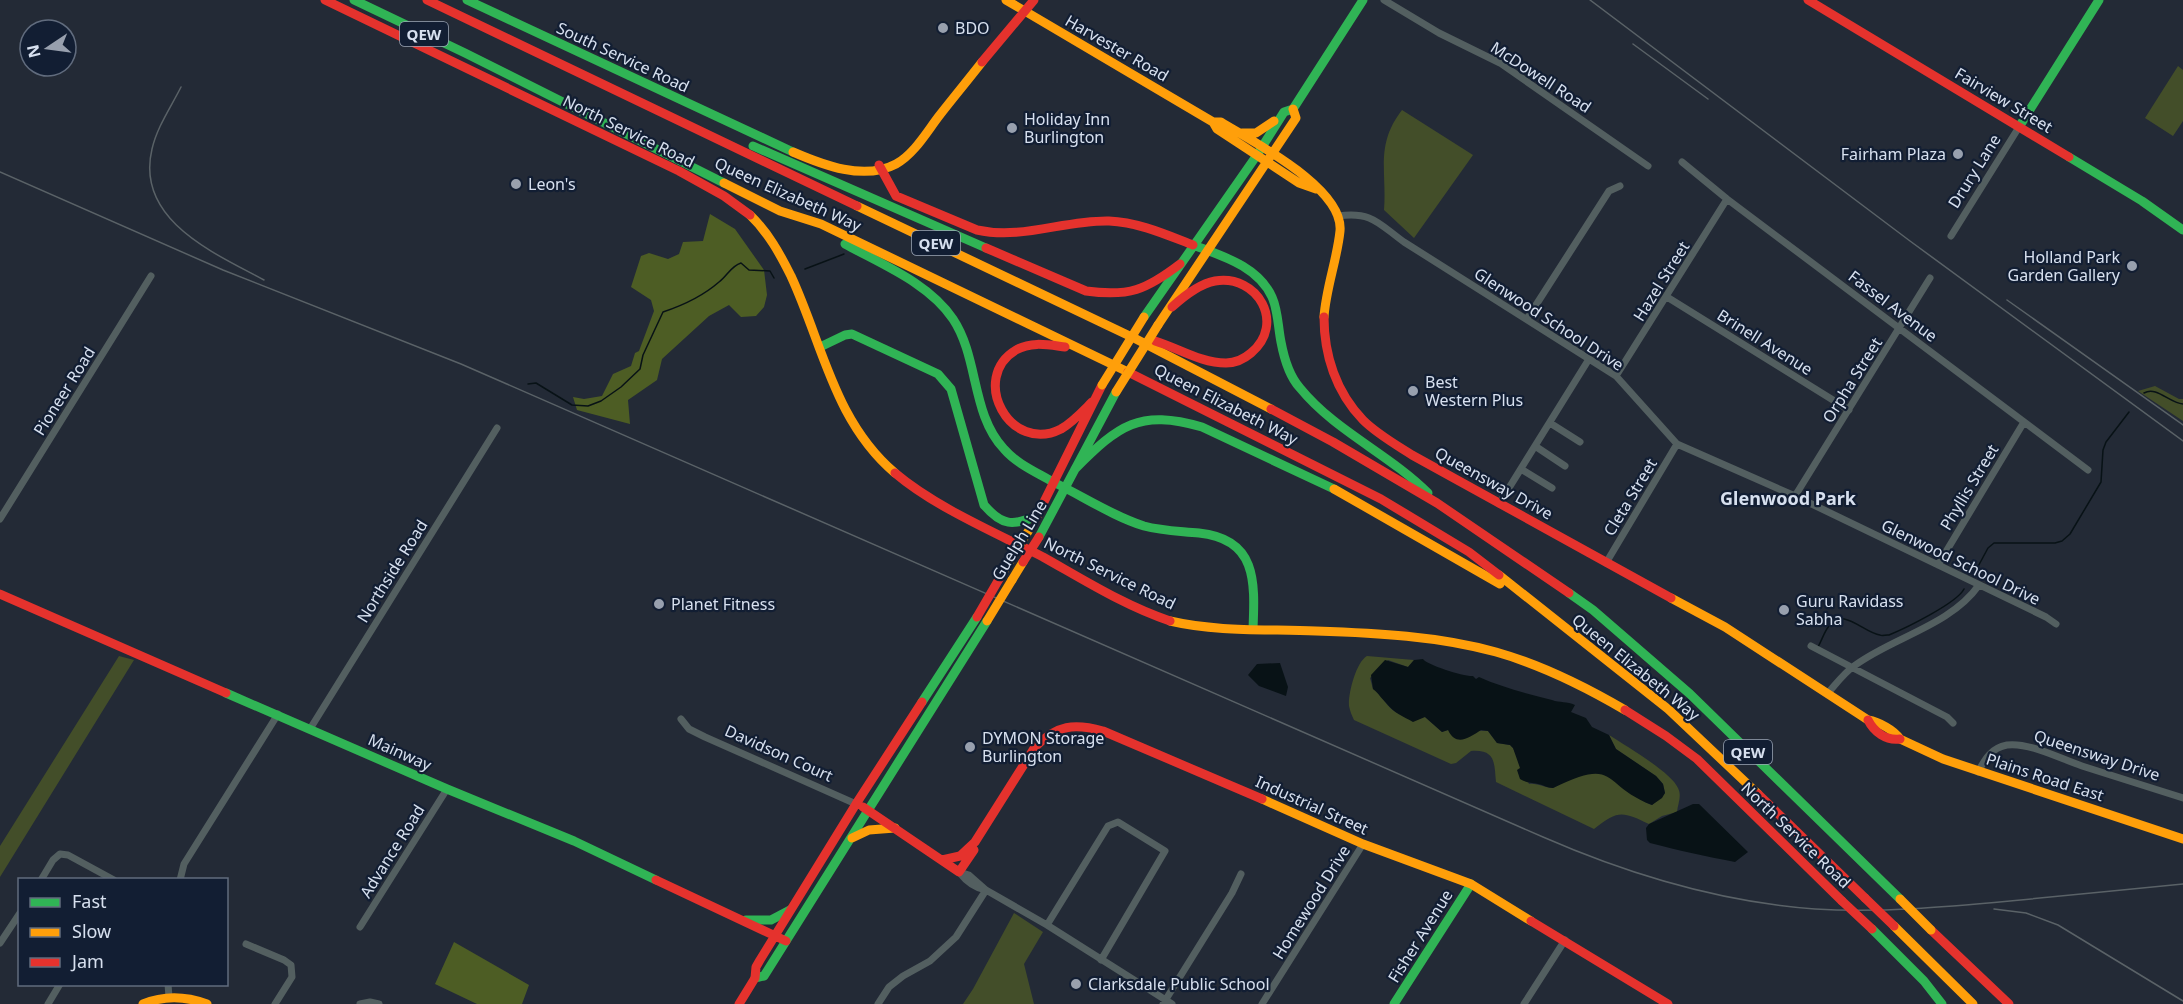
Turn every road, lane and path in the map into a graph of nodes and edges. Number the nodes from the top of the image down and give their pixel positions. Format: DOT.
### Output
graph roads {
  1 [pos="325,0"];
  2 [pos="354,0"];
  3 [pos="427,0"];
  4 [pos="467,0"];
  5 [pos="1005,0"];
  6 [pos="1034,0"];
  7 [pos="1363,0"];
  8 [pos="1384,0"];
  9 [pos="1808,0"];
  10 [pos="2099,0"];
  11 [pos="1024,11"];
  12 [pos="1288,110"];
  13 [pos="1213,122"];
  14 [pos="692,125"];
  15 [pos="2019,127"];
  16 [pos="1234,130"];
  17 [pos="1259,152"];
  18 [pos="1269,158"];
  19 [pos="1682,162"];
  20 [pos="880,166"];
  21 [pos="1648,166"];
  22 [pos="1620,186"];
  23 [pos="1728,200"];
  24 [pos="780,211"];
  25 [pos="1338,216"];
  26 [pos="2183,230"];
  27 [pos="1951,236"];
  28 [pos="1194,245"];
  29 [pos="1208,251"];
  30 [pos="1180,264"];
  31 [pos="151,276"];
  32 [pos="1930,278"];
  33 [pos="1667,297"];
  34 [pos="1172,307"];
  35 [pos="1527,319"];
  36 [pos="1900,329"];
  37 [pos="1136,339"];
  38 [pos="820,346"];
  39 [pos="1589,359"];
  40 [pos="1120,368"];
  41 [pos="1616,376"];
  42 [pos="1092,402"];
  43 [pos="1849,410"];
  44 [pos="2024,422"];
  45 [pos="1550,423"];
  46 [pos="497,428"];
  47 [pos="1580,442"];
  48 [pos="1677,444"];
  49 [pos="1535,446"];
  50 [pos="1565,466"];
  51 [pos="1075,469"];
  52 [pos="1521,469"];
  53 [pos="2088,470"];
  54 [pos="1053,482"];
  55 [pos="1067,489"];
  56 [pos="1552,489"];
  57 [pos="1795,496"];
  58 [pos="1437,503"];
  59 [pos="1499,504"];
  60 [pos="1037,516"];
  61 [pos="0,519"];
  62 [pos="1606,563"];
  63 [pos="1938,565"];
  64 [pos="1979,585"];
  65 [pos="0,594"];
  66 [pos="2056,624"];
  67 [pos="1253,629"];
  68 [pos="1570,632"];
  69 [pos="1810,646"];
  70 [pos="1851,668"];
  71 [pos="1828,693"];
  72 [pos="278,714"];
  73 [pos="681,719"];
  74 [pos="1953,723"];
  75 [pos="310,729"];
  76 [pos="1978,772"];
  77 [pos="447,789"];
  78 [pos="2183,798"];
  79 [pos="856,804"];
  80 [pos="868,810"];
  81 [pos="895,828"];
  82 [pos="850,839"];
  83 [pos="2183,839"];
  84 [pos="975,842"];
  85 [pos="1363,844"];
  86 [pos="942,860"];
  87 [pos="959,872"];
  88 [pos="1241,874"];
  89 [pos="42,878"];
  90 [pos="112,878"];
  91 [pos="180,878"];
  92 [pos="1471,884"];
  93 [pos="986,890"];
  94 [pos="797,901"];
  95 [pos="18,916"];
  96 [pos="743,921"];
  97 [pos="1047,925"];
  98 [pos="360,927"];
  99 [pos="776,936"];
  100 [pos="1565,940"];
  101 [pos="786,941"];
  102 [pos="0,943"];
  103 [pos="246,944"];
  104 [pos="1101,960"];
  105 [pos="755,978"];
  106 [pos="59,986"];
  107 [pos="168,986"];
  108 [pos="169,997"];
  109 [pos="1167,1003"];
  110 [pos="48,1004"];
  111 [pos="144,1004"];
  112 [pos="207,1004"];
  113 [pos="275,1004"];
  114 [pos="360,1004"];
  115 [pos="379,1004"];
  116 [pos="739,1004"];
  117 [pos="878,1004"];
  118 [pos="1262,1004"];
  119 [pos="1394,1004"];
  120 [pos="1524,1004"];
  121 [pos="1668,1004"];
  122 [pos="1942,1004"];
  123 [pos="1973,1004"];
  124 [pos="2009,1004"];
  1 -- 38 [label="main road, North Service Road"];
  2 -- 24 [label="main road, Queen Elizabeth Way / QEW"];
  3 -- 14 [label="main road, Queen Elizabeth Way / QEW"];
  4 -- 20 [label="main road, South Service Road"];
  5 -- 11 [label="main road, Harvester Road"];
  6 -- 11 [label="main road, South Service Road"];
  7 -- 12 [label="main road, Guelph Line"];
  8 -- 21 [label="street, McDowell Road"];
  9 -- 15 [label="main road, Fairview Street"];
  10 -- 15 [label="main road, Drury Lane"];
  11 -- 13 [label="main road, Harvester Road"];
  11 -- 20 [label="main road, South Service Road"];
  12 -- 16 [label="main road"];
  12 -- 17 [label="main road, Guelph Line"];
  12 -- 18 [label="main road, Guelph Line"];
  13 -- 16 [label="main road, Harvester Road"];
  13 -- 17 [label="main road, Harvester Road"];
  14 -- 30 [label="main road"];
  14 -- 37 [label="main road, Queen Elizabeth Way / QEW"];
  15 -- 26 [label="main road, Fairview Street"];
  15 -- 27 [label="street, Drury Lane"];
  16 -- 17 [label="main road, Harvester Road"];
  17 -- 18 [label="main road, Harvester Road"];
  17 -- 28 [label="main road, Guelph Line"];
  18 -- 25 [label="main road"];
  18 -- 29 [label="main road, Guelph Line"];
  19 -- 23 [label="street, Fassel Avenue"];
  20 -- 28 [label="main road"];
  22 -- 35 [label="street"];
  23 -- 33 [label="street, Hazel Street"];
  23 -- 36 [label="street, Fassel Avenue"];
  24 -- 40 [label="main road, Queen Elizabeth Way / QEW"];
  24 -- 54 [label="main road"];
  25 -- 35 [label="street, Glenwood School Drive"];
  25 -- 59 [label="main road, Queensway Drive"];
  28 -- 29 [label="main road"];
  28 -- 30 [label="main road, Guelph Line"];
  29 -- 34 [label="main road, Guelph Line"];
  29 -- 58 [label="main road"];
  30 -- 42 [label="main road, Guelph Line, bridge"];
  31 -- 61 [label="street, Pioneer Road"];
  32 -- 36 [label="street, Orpha Street"];
  33 -- 41 [label="street, Hazel Street"];
  33 -- 43 [label="street, Brinell Avenue"];
  34 -- 37 [label="main road"];
  34 -- 51 [label="main road, Guelph Line, bridge"];
  35 -- 39 [label="street, Glenwood School Drive"];
  36 -- 43 [label="street, Orpha Street"];
  36 -- 44 [label="street, Fassel Avenue"];
  37 -- 58 [label="main road, Queen Elizabeth Way / QEW"];
  38 -- 60 [label="main road"];
  38 -- 67 [label="main road, North Service Road"];
  39 -- 41 [label="street, Glenwood School Drive"];
  39 -- 45 [label="street"];
  40 -- 42 [label="main road"];
  40 -- 68 [label="main road, Queen Elizabeth Way / QEW"];
  41 -- 48 [label="street, Glenwood School Drive"];
  42 -- 54 [label="main road, Guelph Line"];
  43 -- 57 [label="street, Orpha Street"];
  44 -- 53 [label="street, Fassel Avenue"];
  44 -- 63 [label="street, Phyllis Street"];
  45 -- 47 [label="street"];
  45 -- 49 [label="street"];
  46 -- 75 [label="street, Northside Road"];
  48 -- 57 [label="street, Glenwood School Drive"];
  48 -- 62 [label="street, Cleta Street"];
  49 -- 50 [label="street"];
  49 -- 52 [label="street"];
  51 -- 55 [label="main road, Guelph Line"];
  51 -- 68 [label="main road"];
  52 -- 56 [label="street"];
  52 -- 59 [label="street"];
  54 -- 55 [label="main road"];
  54 -- 60 [label="main road, Guelph Line"];
  55 -- 67 [label="main road"];
  55 -- 80 [label="main road, Guelph Line, bridge"];
  57 -- 63 [label="street, Glenwood School Drive"];
  58 -- 124 [label="main road, Queen Elizabeth Way / QEW, bridge"];
  59 -- 62 [label="main road, Queensway Drive"];
  60 -- 79 [label="main road, Guelph Line, bridge"];
  62 -- 71 [label="main road, Queensway Drive"];
  63 -- 64 [label="street, Glenwood School Drive"];
  64 -- 66 [label="street, Glenwood School Drive"];
  64 -- 70 [label="street"];
  65 -- 72 [label="main road, Mainway"];
  67 -- 122 [label="main road, North Service Road, bridge"];
  68 -- 123 [label="main road, Queen Elizabeth Way / QEW, bridge"];
  69 -- 70 [label="street"];
  70 -- 71 [label="street"];
  70 -- 74 [label="street"];
  71 -- 76 [label="main road, Plains Road East"];
  72 -- 75 [label="main road, Mainway"];
  72 -- 91 [label="street"];
  73 -- 79 [label="street, Davidson Court"];
  75 -- 77 [label="main road, Mainway"];
  76 -- 78 [label="street, Queensway Drive"];
  76 -- 83 [label="main road, Plains Road East"];
  77 -- 96 [label="main road, Mainway"];
  77 -- 98 [label="street, Advance Road"];
  79 -- 80 [label="main road, Davidson Court"];
  79 -- 94 [label="main road, Guelph Line"];
  80 -- 81 [label="main road, Davidson Court"];
  80 -- 82 [label="main road, Guelph Line"];
  81 -- 82 [label="main road"];
  81 -- 86 [label="main road, Davidson Court"];
  82 -- 101 [label="main road, Guelph Line"];
  84 -- 85 [label="main road, Industrial Street"];
  84 -- 86 [label="main road, Industrial Street"];
  84 -- 87 [label="main road, Industrial Street"];
  85 -- 92 [label="main road, Industrial Street"];
  85 -- 118 [label="street, Homewood Drive"];
  86 -- 87 [label="main road, Davidson Court"];
  87 -- 93 [label="street"];
  88 -- 109 [label="street"];
  89 -- 90 [label="street"];
  92 -- 100 [label="main road, Industrial Street"];
  92 -- 119 [label="main road, Fisher Avenue"];
  93 -- 97 [label="street"];
  93 -- 117 [label="street"];
  94 -- 96 [label="main road"];
  94 -- 99 [label="main road, Guelph Line"];
  95 -- 102 [label="street"];
  96 -- 99 [label="main road, Mainway"];
  97 -- 104 [label="street"];
  97 -- 104 [label="street"];
  99 -- 101 [label="main road, Mainway"];
  99 -- 105 [label="main road, Guelph Line"];
  100 -- 120 [label="street"];
  100 -- 121 [label="main road, Industrial Street"];
  101 -- 105 [label="main road, Guelph Line"];
  103 -- 113 [label="street"];
  104 -- 109 [label="street"];
  105 -- 116 [label="main road, Guelph Line"];
  106 -- 110 [label="street"];
  107 -- 108 [label="street"];
  108 -- 111 [label="main road"];
  108 -- 112 [label="main road"];
  114 -- 115 [label="street"];
}
